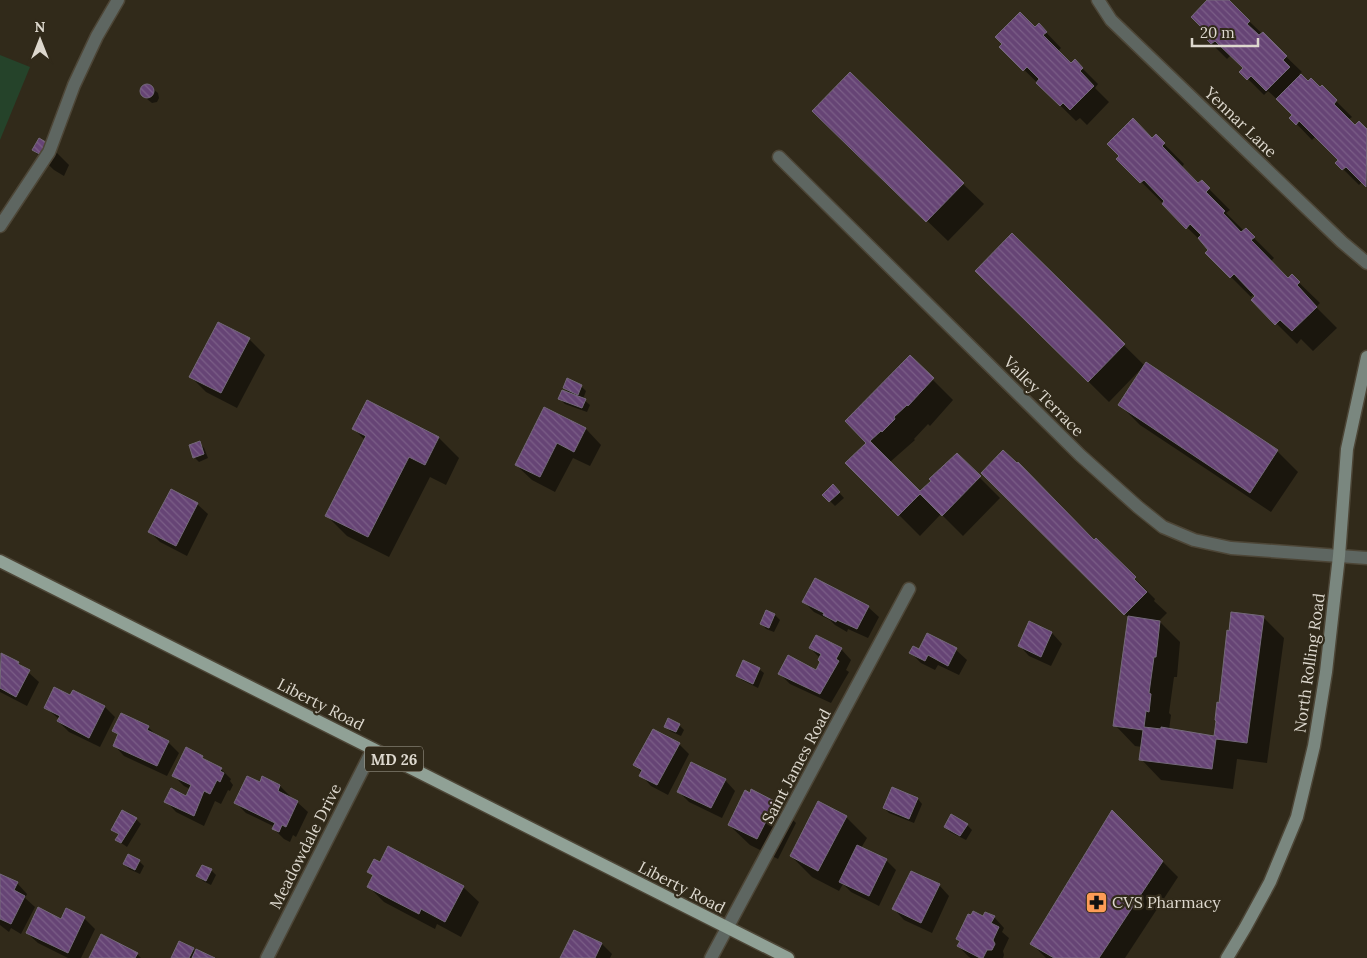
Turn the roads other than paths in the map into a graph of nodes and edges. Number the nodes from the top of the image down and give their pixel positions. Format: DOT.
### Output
graph roads {
  1 [pos="118,0"];
  2 [pos="1098,0"];
  3 [pos="779,157"];
  4 [pos="0,226"];
  5 [pos="1367,263"];
  6 [pos="1367,356"];
  7 [pos="1339,556"];
  8 [pos="1367,558"];
  9 [pos="0,561"];
  10 [pos="909,589"];
  11 [pos="373,749"];
  12 [pos="728,928"];
  13 [pos="267,958"];
  14 [pos="711,958"];
  15 [pos="788,958"];
  16 [pos="1227,958"];
  1 -- 4 [label="street"];
  2 -- 5 [label="street, Yennar Lane"];
  3 -- 7 [label="street, Valley Terrace"];
  6 -- 7 [label="street, North Rolling Road"];
  7 -- 8 [label="street, Valley Terrace"];
  7 -- 16 [label="street, North Rolling Road"];
  9 -- 11 [label="main road, Liberty Road / MD 26"];
  10 -- 12 [label="street, Saint James Road"];
  11 -- 12 [label="main road, Liberty Road / MD 26"];
  11 -- 13 [label="street, Meadowdale Drive"];
  12 -- 14 [label="street, Saint James Road"];
  12 -- 15 [label="main road, Liberty Road / MD 26"];
}
